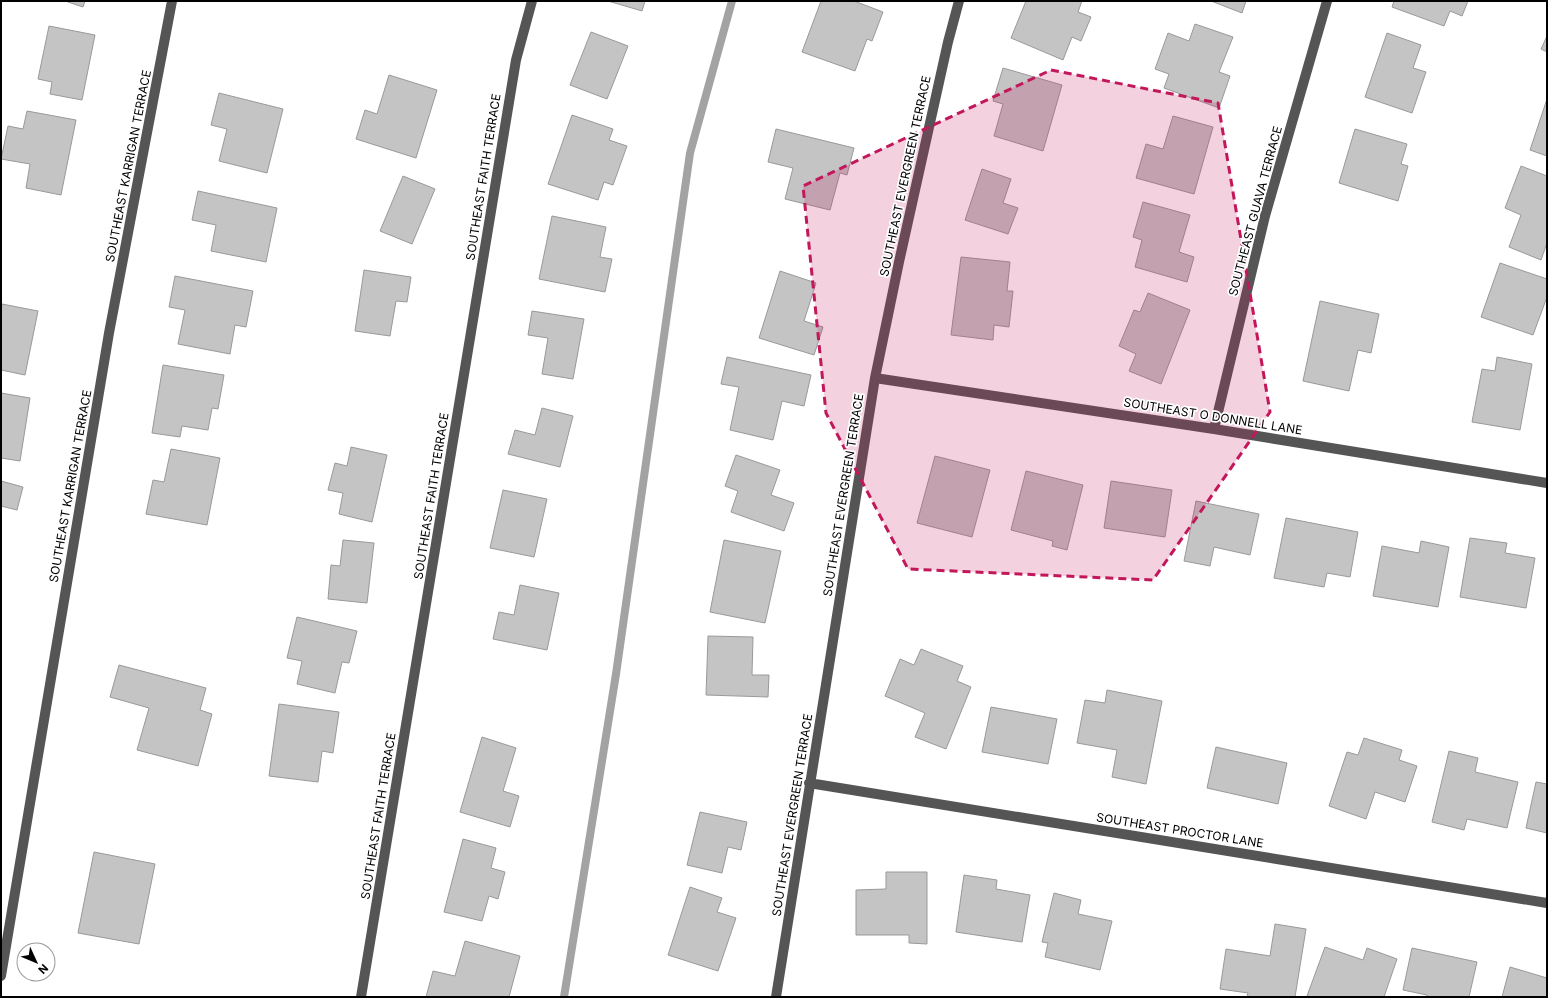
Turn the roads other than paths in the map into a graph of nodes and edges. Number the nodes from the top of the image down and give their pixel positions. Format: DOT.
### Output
graph roads {
  1 [pos="172,1"];
  2 [pos="532,1"];
  3 [pos="960,1"];
  4 [pos="1327,1"];
  5 [pos="875,378"];
  6 [pos="1214,429"];
  7 [pos="1547,483"];
  8 [pos="809,783"];
  9 [pos="1547,904"];
  10 [pos="1,976"];
  11 [pos="361,997"];
  12 [pos="776,997"];
  1 -- 10 [label="street, SOUTHEAST KARRIGAN TERRACE"];
  2 -- 11 [label="street, SOUTHEAST FAITH TERRACE"];
  3 -- 5 [label="street, SOUTHEAST EVERGREEN TERRACE"];
  4 -- 6 [label="street, SOUTHEAST GUAVA TERRACE"];
  5 -- 6 [label="street, SOUTHEAST O DONNELL LANE"];
  5 -- 8 [label="street, SOUTHEAST EVERGREEN TERRACE"];
  6 -- 7 [label="street, SOUTHEAST O DONNELL LANE"];
  8 -- 9 [label="street, SOUTHEAST PROCTOR LANE"];
  8 -- 12 [label="street, SOUTHEAST EVERGREEN TERRACE"];
}
